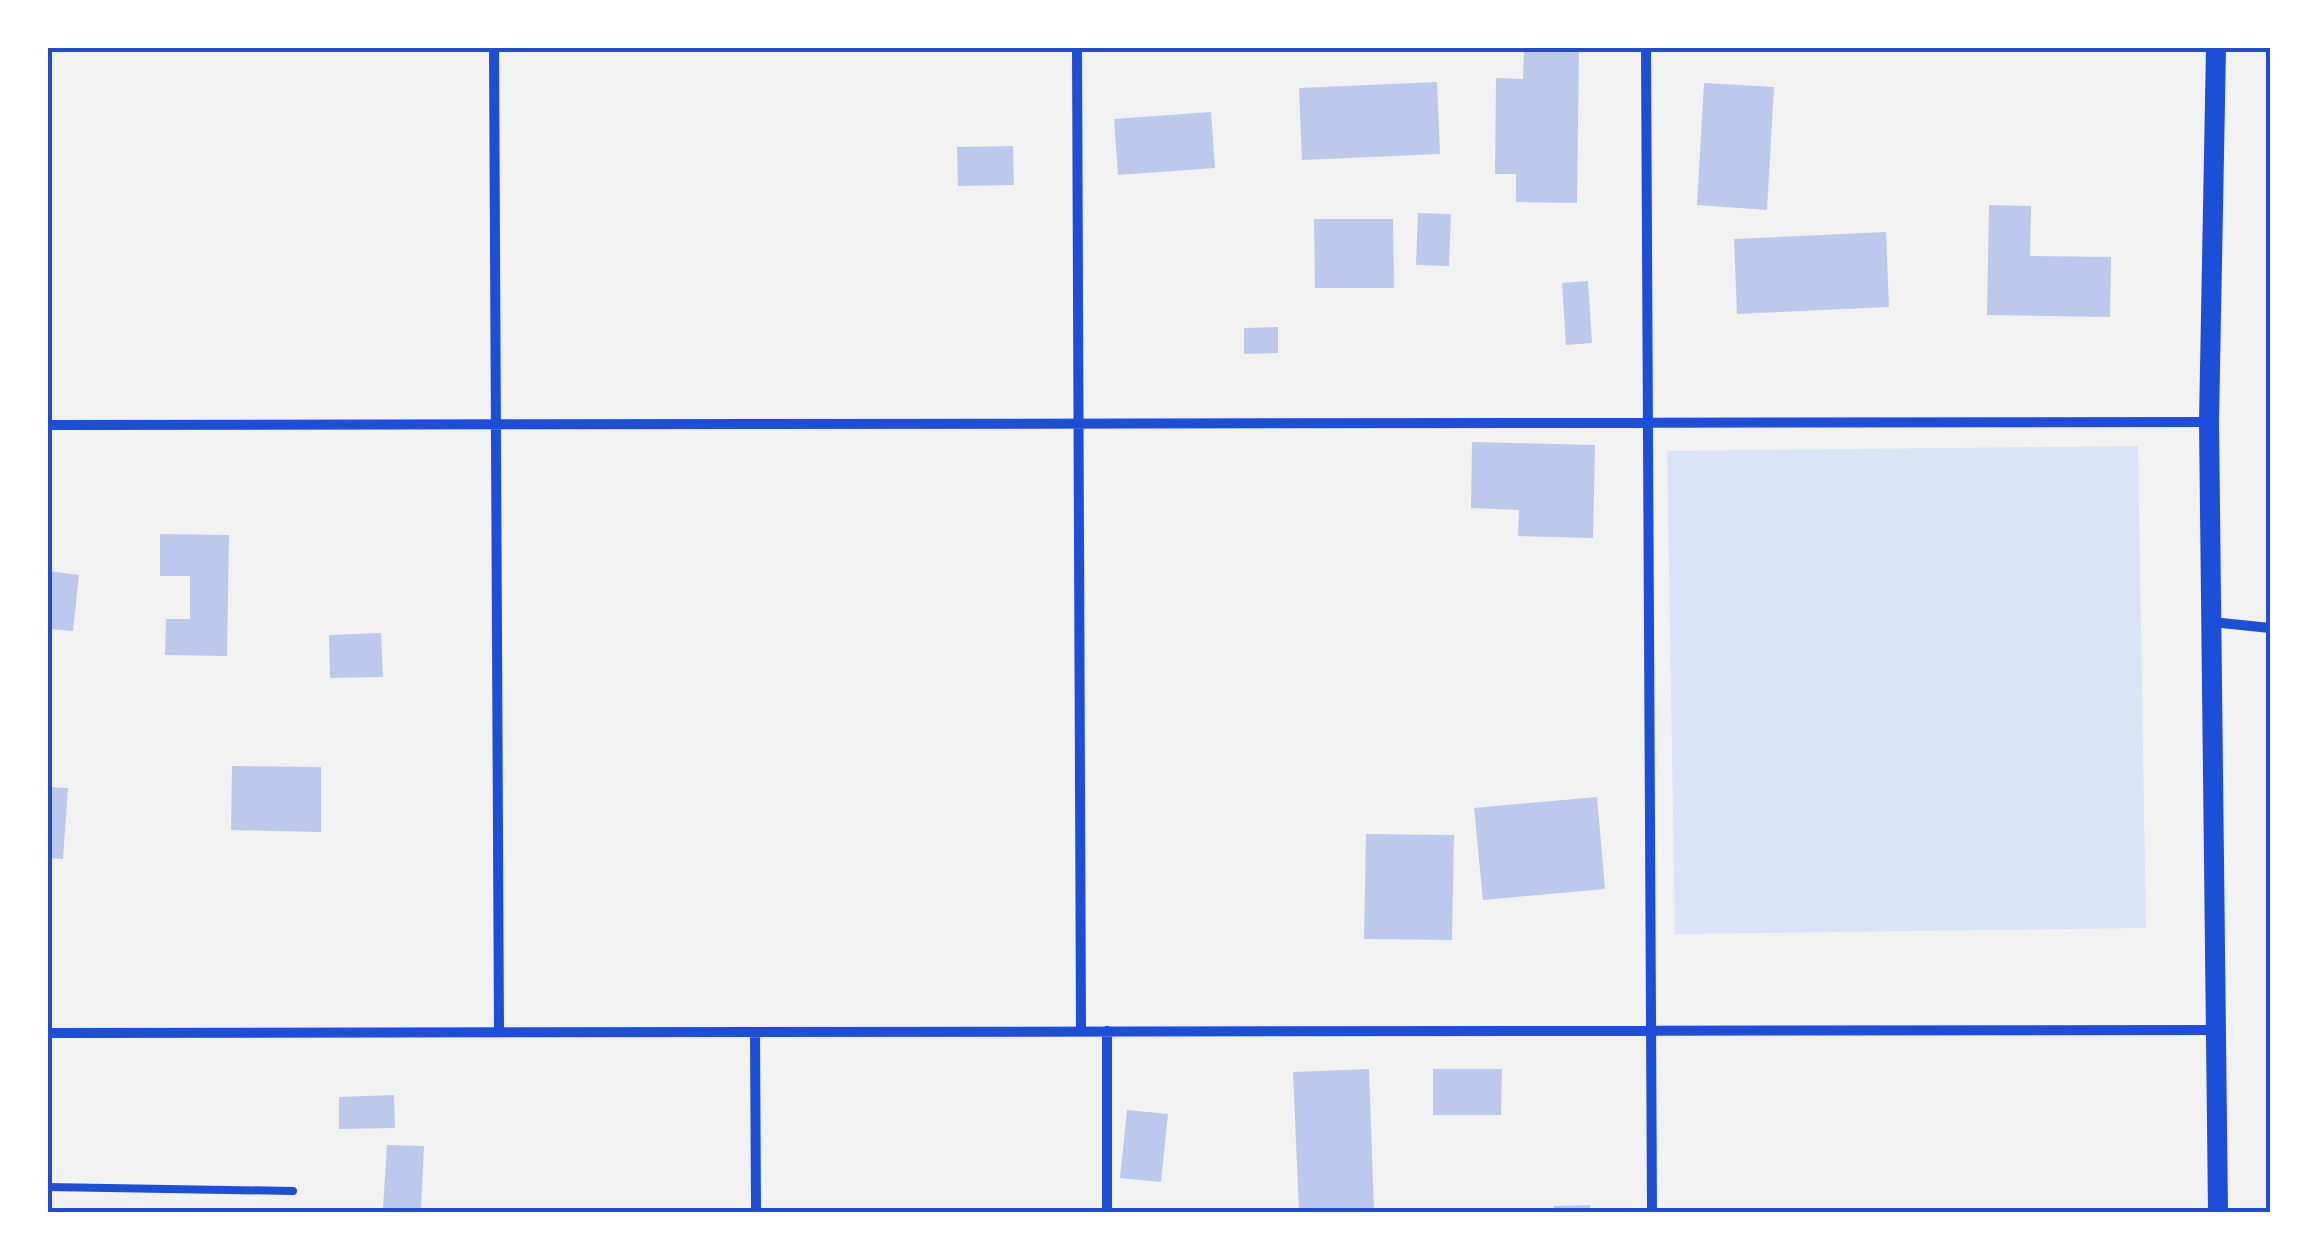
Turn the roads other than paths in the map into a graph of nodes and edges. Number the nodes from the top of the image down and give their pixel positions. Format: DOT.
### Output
graph roads {
  1 [pos="494,48"];
  2 [pos="1076,48"];
  3 [pos="1646,48"];
  4 [pos="2216,48"];
  5 [pos="1648,422"];
  6 [pos="2209,422"];
  7 [pos="1078,423"];
  8 [pos="495,424"];
  9 [pos="48,425"];
  10 [pos="2211,622"];
  11 [pos="2270,628"];
  12 [pos="2214,1030"];
  13 [pos="1651,1031"];
  14 [pos="499,1032"];
  15 [pos="755,1032"];
  16 [pos="1081,1032"];
  17 [pos="1106,1032"];
  18 [pos="48,1033"];
  19 [pos="48,1186"];
  20 [pos="292,1190"];
  21 [pos="756,1212"];
  22 [pos="1108,1212"];
  23 [pos="1652,1212"];
  24 [pos="2218,1212"];
  1 -- 8 [label="street"];
  2 -- 7 [label="street"];
  3 -- 5 [label="street"];
  4 -- 6 [label="main road"];
  5 -- 6 [label="street"];
  5 -- 7 [label="street"];
  5 -- 13 [label="street"];
  6 -- 10 [label="main road"];
  7 -- 8 [label="street"];
  7 -- 16 [label="street"];
  8 -- 9 [label="street"];
  8 -- 14 [label="street"];
  10 -- 11 [label="street"];
  10 -- 12 [label="main road"];
  12 -- 13 [label="street"];
  12 -- 24 [label="main road"];
  13 -- 17 [label="street"];
  13 -- 23 [label="street"];
  14 -- 15 [label="street"];
  14 -- 18 [label="street"];
  15 -- 16 [label="street"];
  15 -- 21 [label="street"];
  16 -- 17 [label="street"];
  17 -- 22 [label="street"];
  19 -- 20 [label="lane"];
}
